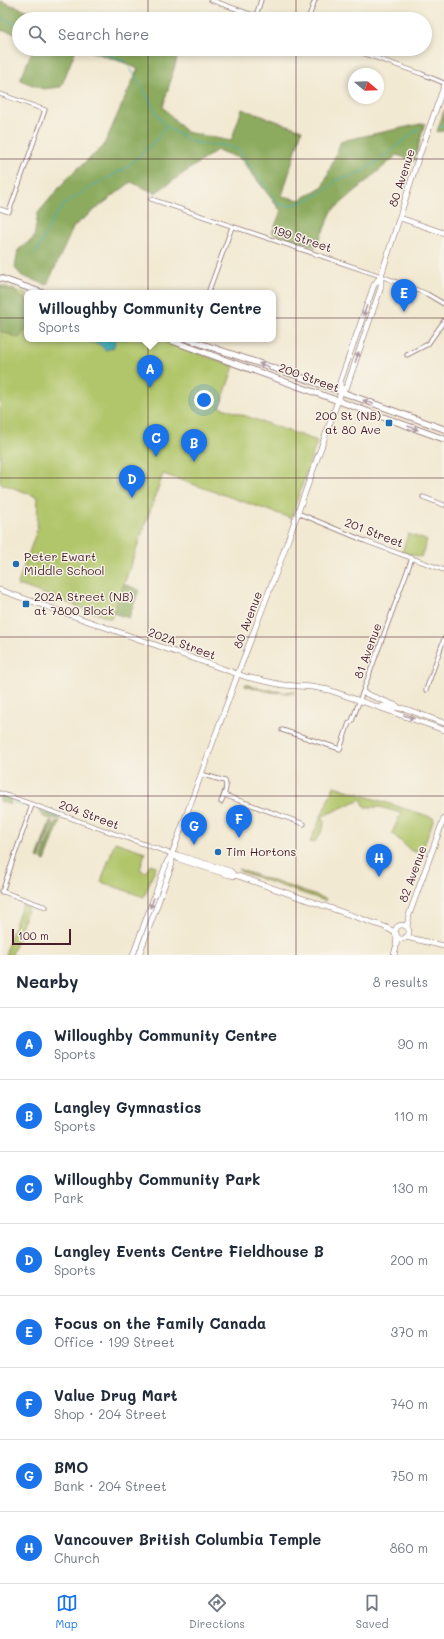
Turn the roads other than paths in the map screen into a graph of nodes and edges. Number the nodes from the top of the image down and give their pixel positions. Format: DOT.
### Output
graph roads {
  1 [pos="212,0"];
  2 [pos="261,0"];
  3 [pos="315,0"];
  4 [pos="245,12"];
  5 [pos="257,12"];
  6 [pos="311,12"];
  7 [pos="371,56"];
  8 [pos="444,85"];
  9 [pos="0,94"];
  10 [pos="152,199"];
  11 [pos="0,209"];
  12 [pos="400,218"];
  13 [pos="232,227"];
  14 [pos="444,233"];
  15 [pos="381,276"];
  16 [pos="0,278"];
  17 [pos="35,290"];
  18 [pos="209,290"];
  19 [pos="444,304"];
  20 [pos="444,321"];
  21 [pos="174,342"];
  22 [pos="196,342"];
  23 [pos="407,354"];
  24 [pos="340,392"];
  25 [pos="337,400"];
  26 [pos="444,429"];
  27 [pos="444,439"];
  28 [pos="423,497"];
  29 [pos="444,505"];
  30 [pos="298,513"];
  31 [pos="412,558"];
  32 [pos="444,570"];
  33 [pos="0,590"];
  34 [pos="444,639"];
  35 [pos="237,674"];
  36 [pos="426,690"];
  37 [pos="364,693"];
  38 [pos="361,701"];
  39 [pos="374,705"];
  40 [pos="406,709"];
  41 [pos="444,723"];
  42 [pos="282,730"];
  43 [pos="444,730"];
  44 [pos="201,774"];
  45 [pos="0,793"];
  46 [pos="224,795"];
  47 [pos="221,802"];
  48 [pos="32,805"];
  49 [pos="444,818"];
  50 [pos="304,824"];
  51 [pos="172,854"];
  52 [pos="1,891"];
  53 [pos="46,907"];
  54 [pos="409,915"];
  55 [pos="408,929"];
  56 [pos="398,930"];
  57 [pos="404,938"];
  58 [pos="435,943"];
  59 [pos="444,946"];
  60 [pos="396,947"];
  61 [pos="133,955"];
  62 [pos="139,955"];
  63 [pos="394,955"];
  1 -- 4 [label="street"];
  2 -- 5 [label="street"];
  3 -- 6 [label="street"];
  7 -- 8 [label="street"];
  8 -- 12 [label="main road, 80 Avenue"];
  9 -- 11 [label="street"];
  10 -- 13 [label="street, 199 Street"];
  12 -- 14 [label="main road"];
  12 -- 15 [label="main road, 80 Avenue"];
  13 -- 15 [label="street, 199 Street"];
  13 -- 18 [label="street"];
  15 -- 19 [label="street, 199 Street"];
  15 -- 24 [label="main road, 80 Avenue"];
  16 -- 17 [label="main road"];
  20 -- 23 [label="street"];
  21 -- 25 [label="main road, 200 Street"];
  24 -- 22 [label="main road, 200 Street, one-way"];
  24 -- 25 [label="main road, 80 Avenue"];
  26 -- 24 [label="main road, 200 Street, one-way"];
  25 -- 27 [label="main road, 200 Street, one-way"];
  25 -- 30 [label="main road, 80 Avenue"];
  28 -- 29 [label="street"];
  30 -- 31 [label="street, 201 Street"];
  30 -- 35 [label="main road, 80 Avenue"];
  31 -- 32 [label="street, 201 Street"];
  31 -- 37 [label="street, 81 Avenue"];
  33 -- 35 [label="main road, 202A Street"];
  34 -- 36 [label="street"];
  35 -- 38 [label="main road, 202A Street"];
  35 -- 44 [label="main road, 80 Avenue"];
  37 -- 38 [label="street, 81 Avenue"];
  37 -- 40 [label="main road"];
  38 -- 39 [label="main road, 202A Street"];
  38 -- 42 [label="street, 81 Avenue"];
  39 -- 40 [label="main road"];
  39 -- 43 [label="main road, one-way"];
  40 -- 41 [label="main road"];
  44 -- 46 [label="street"];
  44 -- 51 [label="main road, 80 Avenue"];
  45 -- 48 [label="street, 204 Street"];
  46 -- 47 [label="street"];
  46 -- 50 [label="street"];
  48 -- 51 [label="street, 204 Street"];
  48 -- 52 [label="street"];
  49 -- 54 [label="main road, 82 Avenue"];
  51 -- 56 [label="main road, 204 Street"];
  51 -- 61 [label="main road, 80 Avenue, one-way"];
  51 -- 62 [label="main road, 80 Avenue"];
  52 -- 53 [label="street"];
  54 -- 55 [label="main road, 82 Avenue"];
  54 -- 56 [label="main road, 82 Avenue"];
  55 -- 56 [label="main road"];
  55 -- 57 [label="main road, 82 Avenue"];
  55 -- 58 [label="main road"];
  56 -- 57 [label="main road"];
  56 -- 60 [label="main road"];
  57 -- 58 [label="main road"];
  57 -- 60 [label="main road"];
  58 -- 59 [label="main road"];
  60 -- 63 [label="main road"];
}
